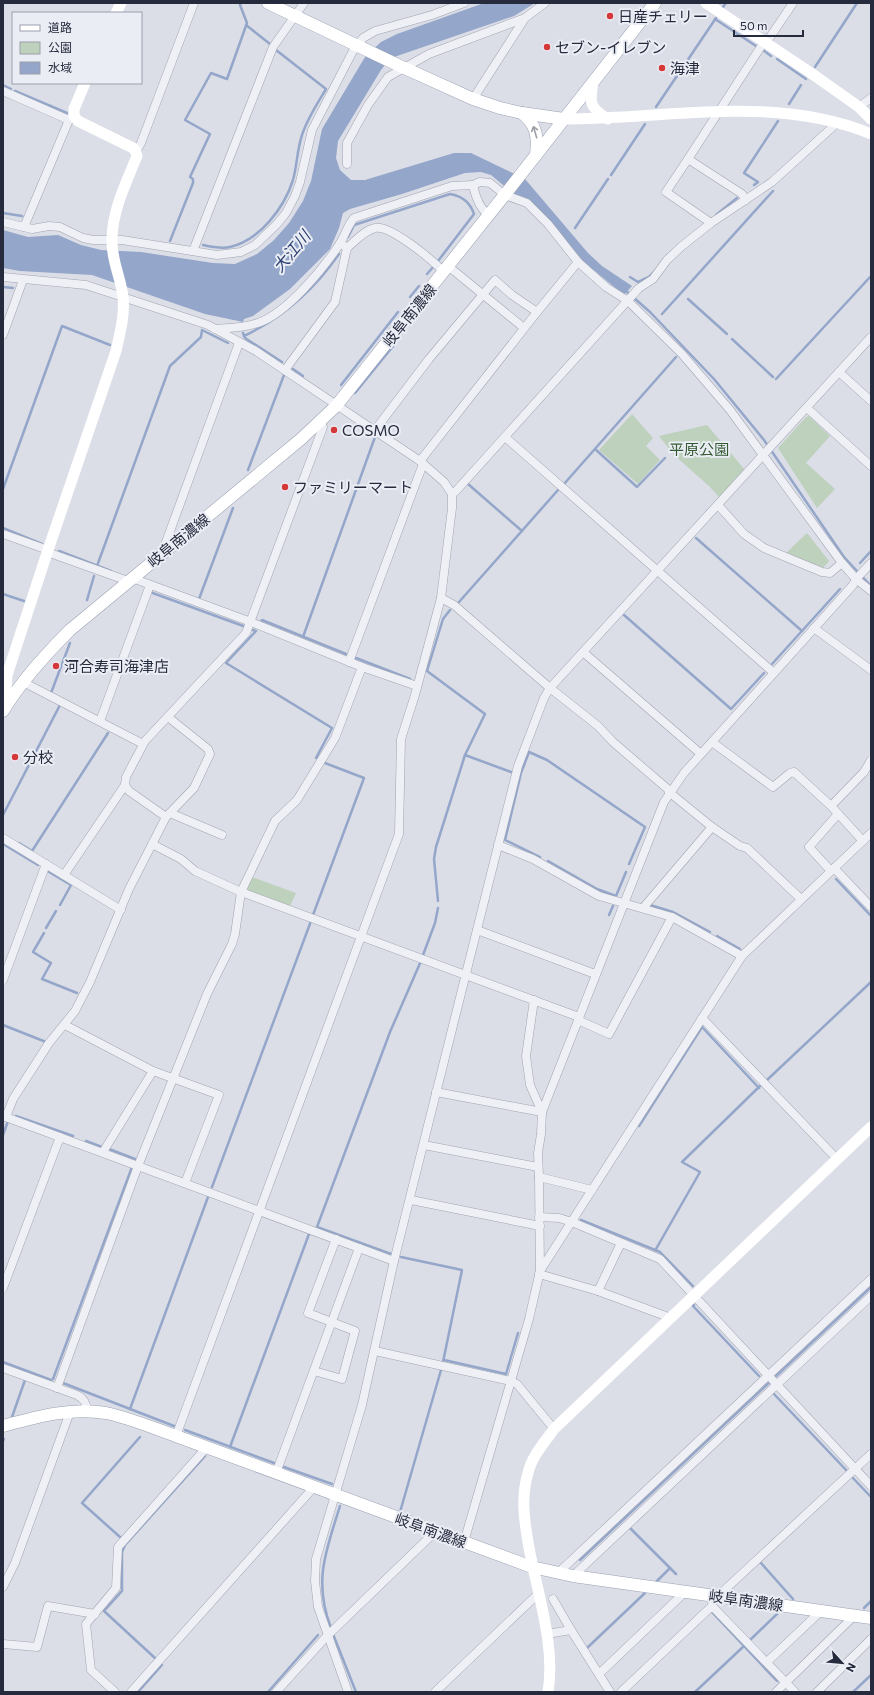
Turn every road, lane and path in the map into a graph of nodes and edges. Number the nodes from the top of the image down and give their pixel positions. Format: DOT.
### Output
graph roads {
  1 [pos="194,3"];
  2 [pos="268,3"];
  3 [pos="304,3"];
  4 [pos="464,3"];
  5 [pos="545,3"];
  6 [pos="655,3"];
  7 [pos="706,3"];
  8 [pos="793,3"];
  9 [pos="295,16"];
  10 [pos="525,18"];
  11 [pos="765,43"];
  12 [pos="360,46"];
  13 [pos="402,67"];
  14 [pos="593,83"];
  15 [pos="85,84"];
  16 [pos="3,91"];
  17 [pos="871,98"];
  18 [pos="473,99"];
  19 [pos="859,107"];
  20 [pos="719,112"];
  21 [pos="522,113"];
  22 [pos="71,118"];
  23 [pos="564,119"];
  24 [pos="608,119"];
  25 [pos="871,119"];
  26 [pos="837,123"];
  27 [pos="871,134"];
  28 [pos="136,152"];
  29 [pos="536,155"];
  30 [pos="688,159"];
  31 [pos="347,164"];
  32 [pos="473,185"];
  33 [pos="506,194"];
  34 [pos="746,200"];
  35 [pos="488,215"];
  36 [pos="3,222"];
  37 [pos="711,223"];
  38 [pos="24,227"];
  39 [pos="112,244"];
  40 [pos="344,246"];
  41 [pos="193,251"];
  42 [pos="578,262"];
  43 [pos="446,268"];
  44 [pos="3,277"];
  45 [pos="23,280"];
  46 [pos="123,294"];
  47 [pos="483,295"];
  48 [pos="628,302"];
  49 [pos="537,312"];
  50 [pos="524,328"];
  51 [pos="214,329"];
  52 [pos="3,335"];
  53 [pos="871,337"];
  54 [pos="239,343"];
  55 [pos="285,370"];
  56 [pos="839,372"];
  57 [pos="871,401"];
  58 [pos="336,406"];
  59 [pos="807,408"];
  60 [pos="319,422"];
  61 [pos="375,430"];
  62 [pos="505,436"];
  63 [pos="765,454"];
  64 [pos="422,463"];
  65 [pos="871,466"];
  66 [pos="452,494"];
  67 [pos="718,505"];
  68 [pos="3,534"];
  69 [pos="170,546"];
  70 [pos="47,551"];
  71 [pos="842,563"];
  72 [pos="868,566"];
  73 [pos="657,570"];
  74 [pos="857,578"];
  75 [pos="130,580"];
  76 [pos="150,585"];
  77 [pos="871,592"];
  78 [pos="442,598"];
  79 [pos="251,622"];
  80 [pos="814,628"];
  81 [pos="583,652"];
  82 [pos="349,662"];
  83 [pos="362,667"];
  84 [pos="871,670"];
  85 [pos="774,673"];
  86 [pos="23,682"];
  87 [pos="417,686"];
  88 [pos="550,688"];
  89 [pos="11,699"];
  90 [pos="3,712"];
  91 [pos="168,717"];
  92 [pos="100,721"];
  93 [pos="712,742"];
  94 [pos="143,744"];
  95 [pos="701,754"];
  96 [pos="871,760"];
  97 [pos="125,785"];
  98 [pos="670,791"];
  99 [pos="831,806"];
  100 [pos="838,814"];
  101 [pos="168,815"];
  102 [pos="712,827"];
  103 [pos="871,833"];
  104 [pos="222,836"];
  105 [pos="3,838"];
  106 [pos="863,841"];
  107 [pos="152,844"];
  108 [pos="498,845"];
  109 [pos="46,864"];
  110 [pos="833,870"];
  111 [pos="64,875"];
  112 [pos="241,892"];
  113 [pos="801,899"];
  114 [pos="623,903"];
  115 [pos="870,906"];
  116 [pos="643,908"];
  117 [pos="121,910"];
  118 [pos="672,917"];
  119 [pos="477,930"];
  120 [pos="361,936"];
  121 [pos="742,956"];
  122 [pos="595,974"];
  123 [pos="466,975"];
  124 [pos="3,980"];
  125 [pos="534,1000"];
  126 [pos="578,1018"];
  127 [pos="702,1018"];
  128 [pos="65,1025"];
  129 [pos="154,1070"];
  130 [pos="173,1078"];
  131 [pos="436,1092"];
  132 [pos="542,1112"];
  133 [pos="5,1116"];
  134 [pos="871,1127"];
  135 [pos="60,1137"];
  136 [pos="424,1145"];
  137 [pos="103,1152"];
  138 [pos="837,1159"];
  139 [pos="138,1166"];
  140 [pos="538,1167"];
  141 [pos="539,1177"];
  142 [pos="186,1183"];
  143 [pos="592,1190"];
  144 [pos="411,1200"];
  145 [pos="259,1210"];
  146 [pos="539,1217"];
  147 [pos="572,1222"];
  148 [pos="540,1226"];
  149 [pos="336,1239"];
  150 [pos="621,1243"];
  151 [pos="360,1248"];
  152 [pos="394,1262"];
  153 [pos="540,1273"];
  154 [pos="871,1279"];
  155 [pos="3,1288"];
  156 [pos="598,1291"];
  157 [pos="694,1296"];
  158 [pos="871,1296"];
  159 [pos="671,1318"];
  160 [pos="332,1323"];
  161 [pos="375,1351"];
  162 [pos="3,1368"];
  163 [pos="314,1371"];
  164 [pos="511,1381"];
  165 [pos="772,1381"];
  166 [pos="56,1388"];
  167 [pos="86,1411"];
  168 [pos="70,1412"];
  169 [pos="3,1426"];
  170 [pos="554,1429"];
  171 [pos="176,1436"];
  172 [pos="207,1447"];
  173 [pos="871,1454"];
  174 [pos="855,1469"];
  175 [pos="276,1473"];
  176 [pos="871,1486"];
  177 [pos="314,1487"];
  178 [pos="335,1495"];
  179 [pos="435,1532"];
  180 [pos="464,1542"];
  181 [pos="532,1567"];
  182 [pos="558,1573"];
  183 [pos="573,1576"];
  184 [pos="3,1586"];
  185 [pos="685,1592"];
  186 [pos="538,1594"];
  187 [pos="553,1599"];
  188 [pos="714,1599"];
  189 [pos="821,1611"];
  190 [pos="95,1614"];
  191 [pos="855,1615"];
  192 [pos="871,1618"];
  193 [pos="571,1630"];
  194 [pos="547,1634"];
  195 [pos="327,1636"];
  196 [pos="871,1639"];
  197 [pos="3,1644"];
  198 [pos="767,1662"];
  199 [pos="599,1674"];
  200 [pos="786,1682"];
  201 [pos="115,1692"];
  202 [pos="131,1692"];
  203 [pos="276,1692"];
  204 [pos="348,1692"];
  205 [pos="435,1692"];
  206 [pos="548,1692"];
  207 [pos="610,1692"];
  208 [pos="622,1692"];
  209 [pos="776,1692"];
  210 [pos="795,1692"];
  211 [pos="817,1692"];
  1 -- 28 [label="street"];
  2 -- 9 [label="main road"];
  3 -- 9 [label="street"];
  4 -- 12 [label="street"];
  5 -- 10 [label="street"];
  6 -- 14 [label="main road, 岐阜南濃線"];
  7 -- 11 [label="street"];
  8 -- 11 [label="street"];
  9 -- 12 [label="main road"];
  9 -- 41 [label="street"];
  10 -- 13 [label="street"];
  10 -- 18 [label="street"];
  11 -- 19 [label="street"];
  11 -- 20 [label="street"];
  12 -- 13 [label="main road"];
  12 -- 41 [label="street"];
  13 -- 18 [label="main road"];
  13 -- 31 [label="street"];
  14 -- 23 [label="main road, 岐阜南濃線"];
  14 -- 24 [label="street"];
  15 -- 22 [label="street"];
  16 -- 22 [label="street"];
  17 -- 19 [label="street"];
  18 -- 21 [label="main road"];
  19 -- 25 [label="street"];
  20 -- 24 [label="street"];
  20 -- 26 [label="street"];
  20 -- 30 [label="street"];
  21 -- 23 [label="main road"];
  29 -- 21 [label="main road, one-way"];
  22 -- 28 [label="street"];
  22 -- 38 [label="street"];
  23 -- 24 [label="street"];
  23 -- 29 [label="main road, 岐阜南濃線"];
  26 -- 27 [label="street"];
  26 -- 34 [label="street"];
  28 -- 39 [label="street"];
  29 -- 33 [label="main road, 岐阜南濃線"];
  30 -- 34 [label="street"];
  30 -- 37 [label="street"];
  32 -- 33 [label="street"];
  32 -- 35 [label="street"];
  32 -- 40 [label="street"];
  33 -- 35 [label="main road, 岐阜南濃線"];
  33 -- 42 [label="street"];
  34 -- 37 [label="street"];
  35 -- 43 [label="main road, 岐阜南濃線"];
  36 -- 38 [label="street"];
  37 -- 48 [label="street"];
  38 -- 39 [label="street"];
  39 -- 41 [label="street"];
  39 -- 46 [label="street"];
  40 -- 43 [label="street"];
  40 -- 51 [label="street"];
  40 -- 55 [label="street"];
  42 -- 48 [label="street"];
  42 -- 49 [label="street"];
  43 -- 47 [label="street"];
  43 -- 58 [label="main road, 岐阜南濃線"];
  44 -- 45 [label="street"];
  45 -- 46 [label="street"];
  45 -- 52 [label="street"];
  46 -- 51 [label="street"];
  46 -- 70 [label="street"];
  47 -- 49 [label="street"];
  47 -- 50 [label="street"];
  47 -- 61 [label="street"];
  48 -- 62 [label="street"];
  48 -- 63 [label="street"];
  49 -- 50 [label="street"];
  50 -- 64 [label="street"];
  51 -- 54 [label="street"];
  53 -- 56 [label="street"];
  54 -- 55 [label="street"];
  54 -- 69 [label="street"];
  55 -- 58 [label="street"];
  56 -- 57 [label="street"];
  56 -- 59 [label="street"];
  58 -- 60 [label="main road, 岐阜南濃線"];
  58 -- 61 [label="street"];
  59 -- 63 [label="street"];
  59 -- 65 [label="street"];
  60 -- 69 [label="main road, 岐阜南濃線"];
  60 -- 79 [label="street"];
  61 -- 64 [label="street"];
  62 -- 66 [label="street"];
  62 -- 73 [label="street"];
  63 -- 67 [label="street"];
  63 -- 71 [label="street"];
  64 -- 66 [label="street"];
  64 -- 82 [label="street"];
  66 -- 78 [label="street"];
  67 -- 71 [label="street"];
  67 -- 73 [label="street"];
  68 -- 70 [label="street"];
  69 -- 75 [label="main road, 岐阜南濃線"];
  70 -- 75 [label="street"];
  70 -- 89 [label="street"];
  71 -- 74 [label="street"];
  72 -- 74 [label="street"];
  73 -- 81 [label="street"];
  73 -- 85 [label="street"];
  74 -- 77 [label="street"];
  74 -- 80 [label="street"];
  75 -- 76 [label="street"];
  75 -- 86 [label="main road, 岐阜南濃線"];
  76 -- 79 [label="street"];
  76 -- 92 [label="street"];
  78 -- 87 [label="street"];
  78 -- 88 [label="street"];
  79 -- 82 [label="street"];
  79 -- 91 [label="street"];
  80 -- 84 [label="street"];
  80 -- 85 [label="street"];
  81 -- 88 [label="street"];
  81 -- 95 [label="street"];
  82 -- 83 [label="street"];
  83 -- 87 [label="street"];
  83 -- 112 [label="street"];
  85 -- 93 [label="street"];
  86 -- 89 [label="main road, 岐阜南濃線"];
  86 -- 92 [label="street"];
  87 -- 120 [label="street"];
  88 -- 98 [label="street"];
  88 -- 108 [label="street"];
  89 -- 90 [label="main road, 岐阜南濃線"];
  91 -- 94 [label="street"];
  91 -- 101 [label="street"];
  92 -- 94 [label="street"];
  93 -- 95 [label="street"];
  93 -- 99 [label="street"];
  94 -- 97 [label="street"];
  95 -- 98 [label="street"];
  96 -- 99 [label="street"];
  97 -- 101 [label="street"];
  97 -- 111 [label="street"];
  98 -- 102 [label="street"];
  98 -- 114 [label="street"];
  99 -- 100 [label="street"];
  100 -- 106 [label="street"];
  100 -- 110 [label="street"];
  101 -- 104 [label="street"];
  101 -- 107 [label="street"];
  102 -- 113 [label="street"];
  102 -- 116 [label="street"];
  103 -- 106 [label="street"];
  105 -- 109 [label="street"];
  106 -- 110 [label="street"];
  107 -- 112 [label="street"];
  107 -- 117 [label="street"];
  108 -- 114 [label="street"];
  108 -- 119 [label="street"];
  109 -- 111 [label="street"];
  109 -- 124 [label="street"];
  110 -- 113 [label="street"];
  110 -- 115 [label="street"];
  111 -- 117 [label="street"];
  112 -- 120 [label="street"];
  112 -- 130 [label="street"];
  113 -- 121 [label="street"];
  114 -- 116 [label="street"];
  114 -- 122 [label="street"];
  116 -- 118 [label="street"];
  117 -- 128 [label="street"];
  118 -- 121 [label="street"];
  118 -- 126 [label="street"];
  119 -- 122 [label="street"];
  119 -- 123 [label="street"];
  120 -- 123 [label="street"];
  120 -- 145 [label="street"];
  121 -- 127 [label="street"];
  122 -- 126 [label="street"];
  123 -- 125 [label="street"];
  123 -- 131 [label="street"];
  125 -- 126 [label="street"];
  125 -- 132 [label="street"];
  126 -- 132 [label="street"];
  127 -- 138 [label="street"];
  127 -- 143 [label="street"];
  128 -- 129 [label="street"];
  128 -- 133 [label="street"];
  129 -- 130 [label="street"];
  129 -- 137 [label="street"];
  130 -- 139 [label="street"];
  130 -- 142 [label="street"];
  131 -- 132 [label="street"];
  131 -- 136 [label="street"];
  132 -- 140 [label="street"];
  133 -- 135 [label="street"];
  134 -- 138 [label="street"];
  135 -- 137 [label="street"];
  135 -- 155 [label="street"];
  136 -- 140 [label="street"];
  136 -- 144 [label="street"];
  137 -- 139 [label="street"];
  138 -- 157 [label="street"];
  139 -- 142 [label="street"];
  139 -- 166 [label="street"];
  140 -- 141 [label="street"];
  141 -- 143 [label="street"];
  141 -- 146 [label="street"];
  142 -- 145 [label="street"];
  143 -- 147 [label="street"];
  144 -- 148 [label="street"];
  144 -- 152 [label="street"];
  145 -- 149 [label="street"];
  145 -- 171 [label="street"];
  146 -- 147 [label="street"];
  146 -- 148 [label="street"];
  147 -- 150 [label="street"];
  147 -- 153 [label="street"];
  148 -- 153 [label="street"];
  149 -- 151 [label="street"];
  149 -- 160 [label="street"];
  150 -- 156 [label="street"];
  150 -- 157 [label="street"];
  151 -- 152 [label="street"];
  151 -- 160 [label="street"];
  152 -- 161 [label="street"];
  153 -- 156 [label="street"];
  153 -- 164 [label="street"];
  154 -- 165 [label="street"];
  156 -- 159 [label="street"];
  157 -- 159 [label="street"];
  157 -- 165 [label="street"];
  158 -- 165 [label="street"];
  159 -- 170 [label="street"];
  160 -- 163 [label="street"];
  160 -- 163 [label="street"];
  161 -- 164 [label="street"];
  161 -- 178 [label="street"];
  162 -- 166 [label="street"];
  163 -- 175 [label="street"];
  164 -- 170 [label="street"];
  164 -- 180 [label="street"];
  165 -- 174 [label="street"];
  165 -- 182 [label="street"];
  165 -- 183 [label="street"];
  166 -- 167 [label="street"];
  167 -- 168 [label="main road, 岐阜南濃線"];
  167 -- 171 [label="main road, 岐阜南濃線"];
  168 -- 169 [label="main road, 岐阜南濃線"];
  168 -- 184 [label="street"];
  170 -- 181 [label="street"];
  171 -- 172 [label="main road, 岐阜南濃線"];
  172 -- 175 [label="main road, 岐阜南濃線"];
  172 -- 190 [label="street"];
  173 -- 174 [label="street"];
  174 -- 176 [label="street"];
  174 -- 188 [label="street"];
  175 -- 177 [label="main road, 岐阜南濃線"];
  177 -- 178 [label="main road, 岐阜南濃線"];
  177 -- 202 [label="street"];
  178 -- 179 [label="main road, 岐阜南濃線"];
  178 -- 195 [label="street"];
  179 -- 180 [label="main road, 岐阜南濃線"];
  179 -- 195 [label="street"];
  180 -- 181 [label="main road, 岐阜南濃線"];
  181 -- 182 [label="main road, 岐阜南濃線"];
  181 -- 186 [label="street"];
  182 -- 183 [label="main road, 岐阜南濃線"];
  183 -- 185 [label="main road, 岐阜南濃線"];
  185 -- 188 [label="main road, 岐阜南濃線"];
  185 -- 199 [label="street"];
  186 -- 194 [label="street"];
  186 -- 205 [label="street"];
  187 -- 193 [label="street"];
  188 -- 189 [label="main road, 岐阜南濃線"];
  188 -- 198 [label="street"];
  188 -- 208 [label="street"];
  189 -- 191 [label="main road, 岐阜南濃線"];
  189 -- 198 [label="street"];
  190 -- 197 [label="street"];
  190 -- 201 [label="street"];
  191 -- 192 [label="main road, 岐阜南濃線"];
  191 -- 200 [label="street"];
  193 -- 194 [label="street"];
  193 -- 199 [label="street"];
  194 -- 206 [label="street"];
  195 -- 203 [label="street"];
  195 -- 204 [label="street"];
  196 -- 211 [label="street"];
  198 -- 200 [label="street"];
  199 -- 207 [label="street"];
  200 -- 209 [label="street"];
  200 -- 210 [label="street"];
}
